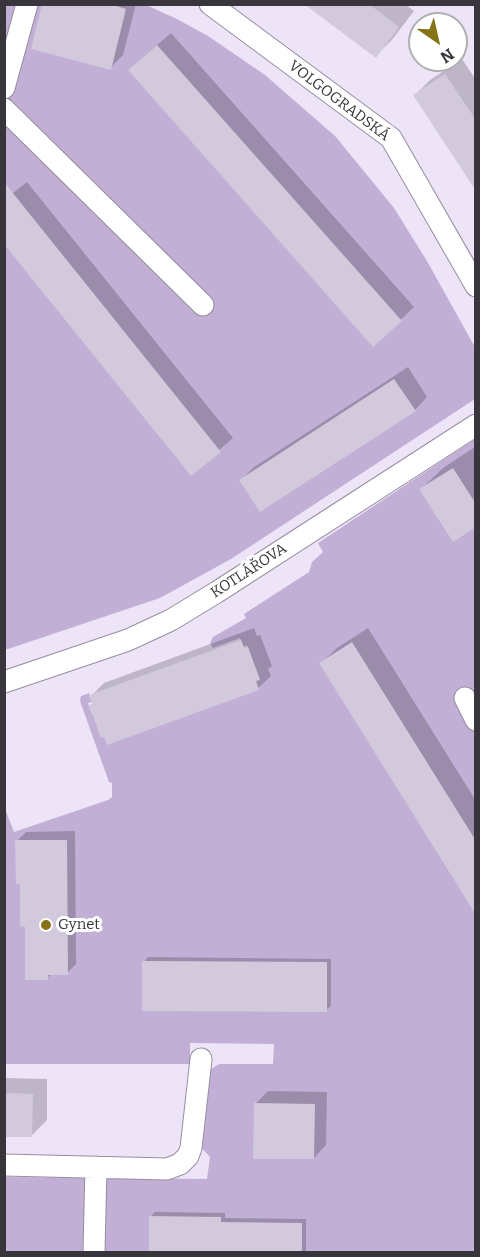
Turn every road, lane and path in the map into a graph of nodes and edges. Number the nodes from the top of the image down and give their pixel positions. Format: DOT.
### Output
graph roads {
  1 [pos="27,4"];
  2 [pos="210,4"];
  3 [pos="4,88"];
  4 [pos="4,109"];
  5 [pos="476,286"];
  6 [pos="203,305"];
  7 [pos="476,425"];
  8 [pos="4,682"];
  9 [pos="465,698"];
  10 [pos="476,720"];
  11 [pos="201,1059"];
  12 [pos="4,1165"];
  13 [pos="96,1167"];
  14 [pos="94,1252"];
  1 -- 3 [label="street"];
  2 -- 5 [label="street, VOLGOGRADSKÁ"];
  4 -- 6 [label="street"];
  7 -- 8 [label="street, KOTLÁŘOVA"];
  9 -- 10 [label="street"];
  11 -- 13 [label="street"];
  12 -- 13 [label="street"];
  13 -- 14 [label="street"];
}
